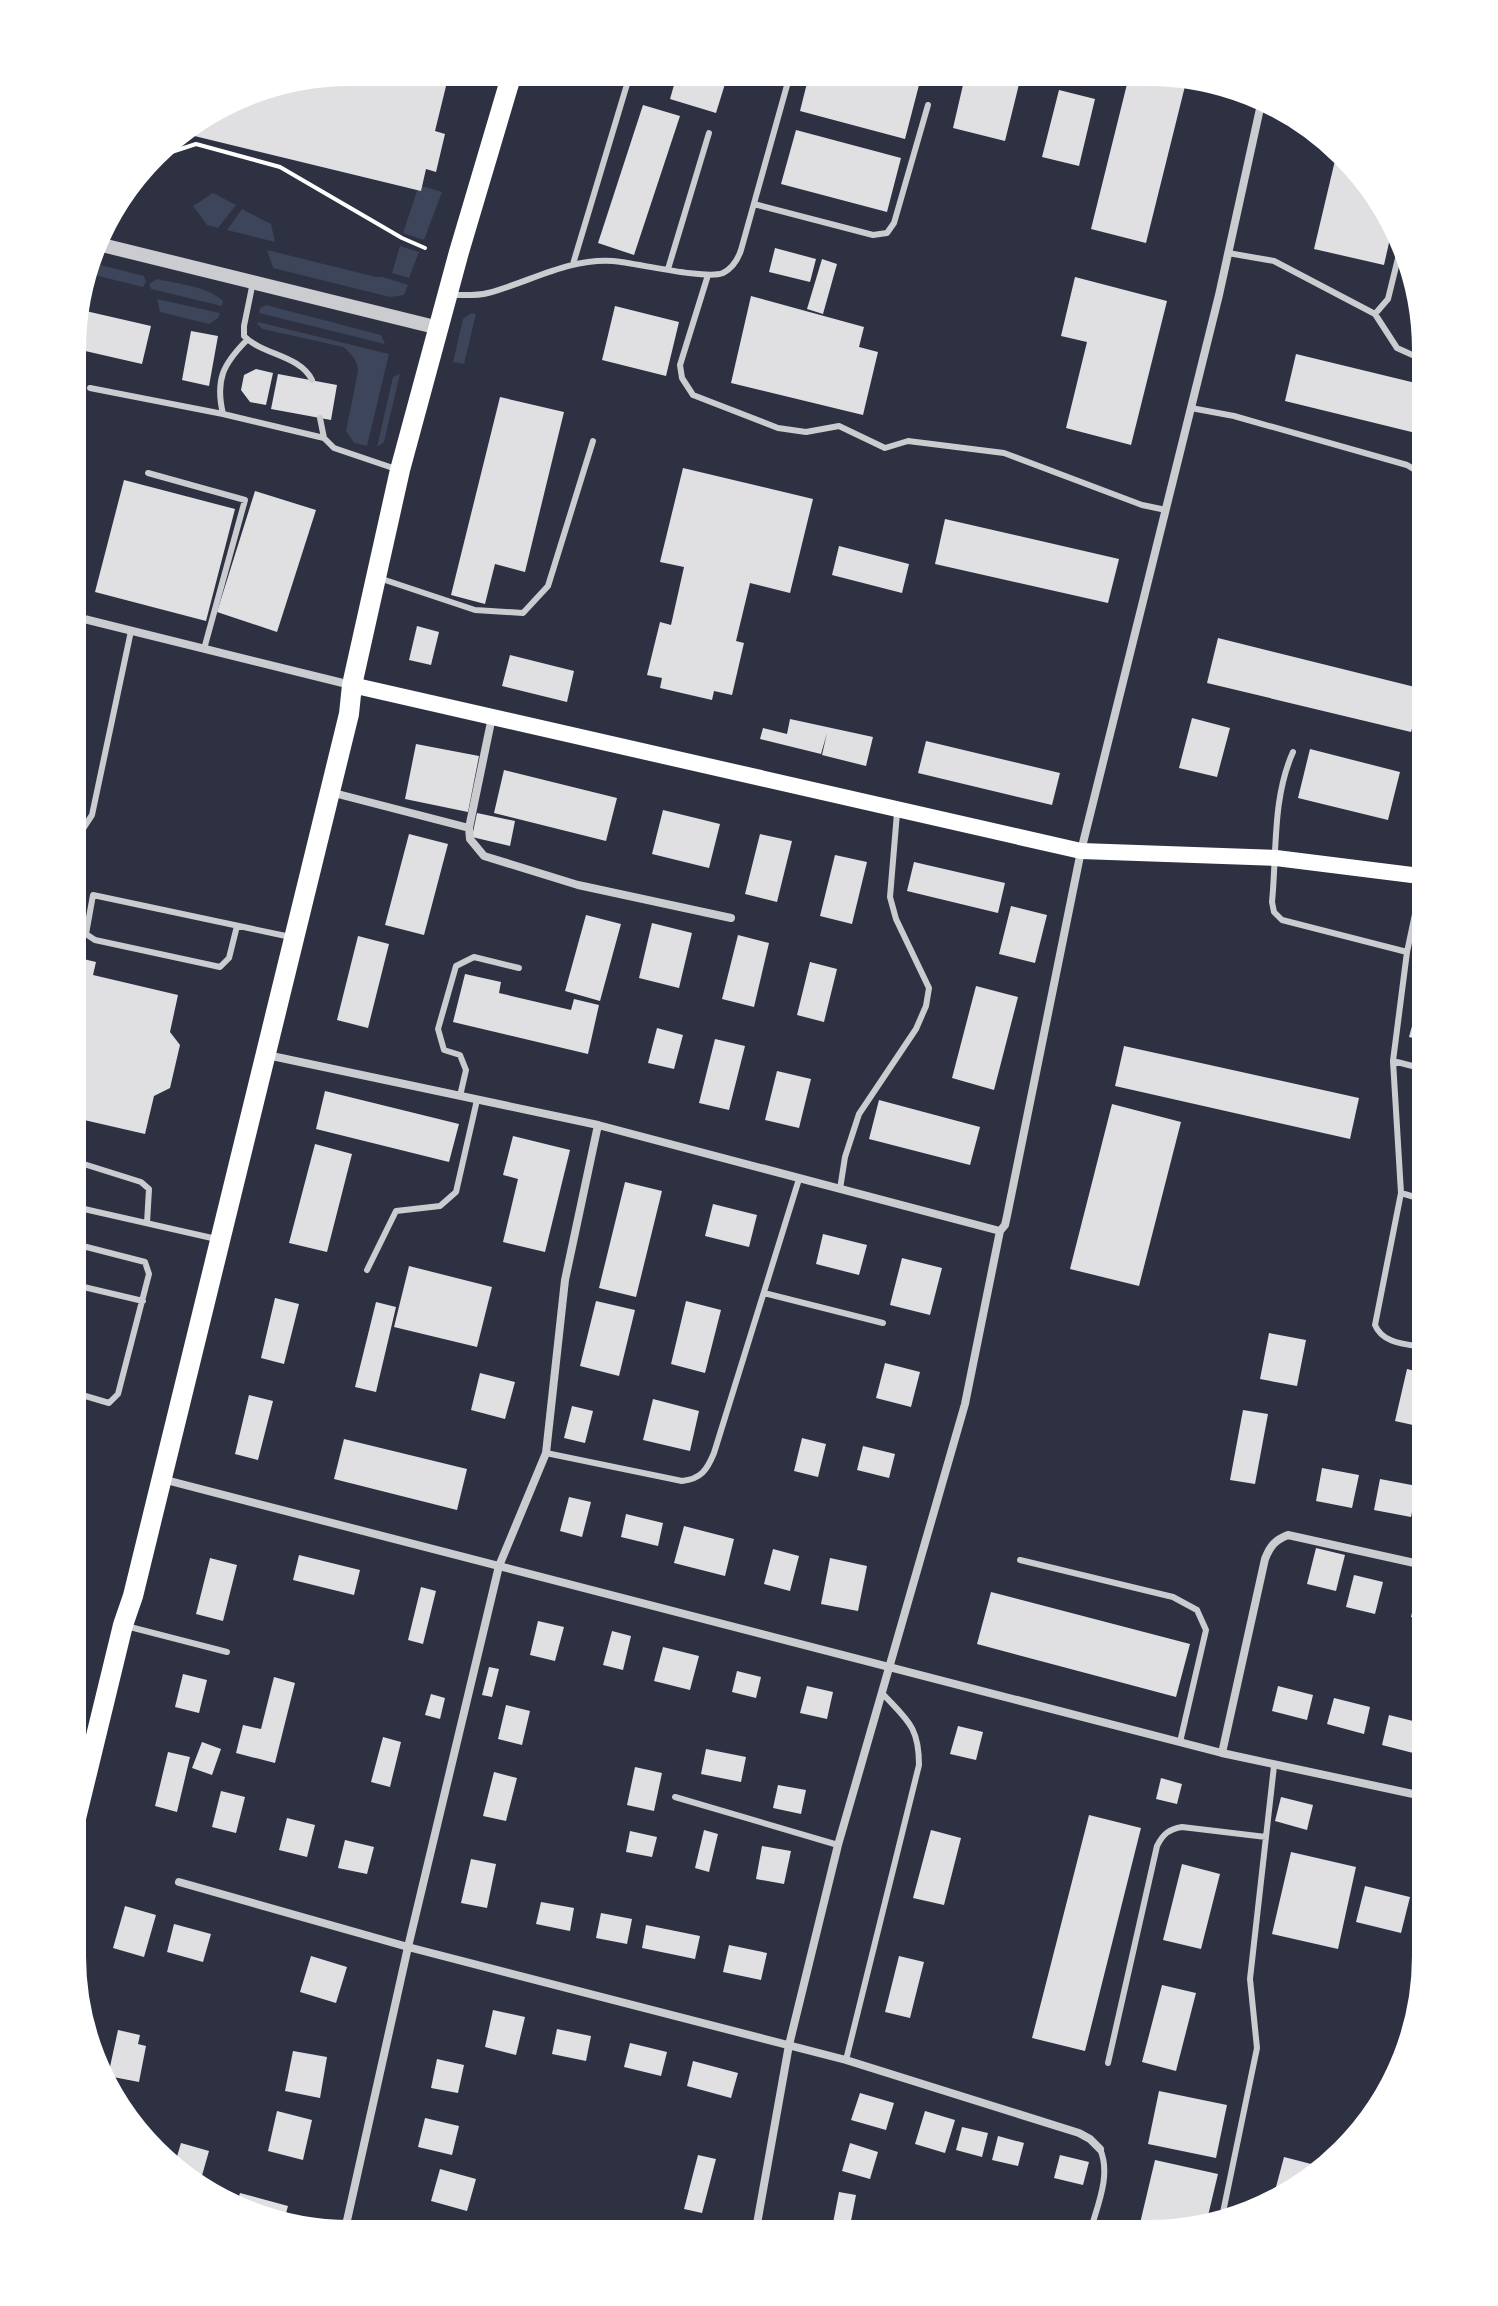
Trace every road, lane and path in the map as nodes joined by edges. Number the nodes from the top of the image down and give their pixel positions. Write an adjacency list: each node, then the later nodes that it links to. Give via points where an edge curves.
1 (509, 84): 17 (highway)
2 (627, 84): 13 (lane)
3 (787, 84): 8 (lane)
4 (928, 105): 8 (lane, via 887,233 873,235)
5 (1260, 109): 11 (street)
6 (709, 133): 14 (lane)
7 (174, 151): 10 (path, via 196,144 280,167)
8 (754, 204): 15 (lane, via 738,259 726,271)
9 (105, 246): 16 (street)
10 (425, 248)
11 (1228, 253): 18 (lane, via 1274,261); 24 (street)
12 (1398, 259): 18 (lane, via 1388,299)
13 (573, 264): 14 (lane, via 613,261); 17 (lane, via 485,294)
14 (668, 269): 15 (lane)
15 (708, 275): 32 (lane, via 680,365 693,395 778,428 806,432 839,426 885,448 908,441 1004,453)
16 (253, 282): 19 (street); 20 (lane, via 244,326)
17 (448, 295): 19 (highway)
18 (1375, 314): 21 (lane, via 1397,348)
19 (439, 328): 30 (highway)
20 (247, 340): 22 (lane, via 303,368); 25 (lane, via 230,357 218,391)
21 (1414, 356)
22 (312, 380)
23 (90, 388): 25 (lane)
24 (1191, 408): 29 (lane); 32 (street)
25 (223, 414): 27 (lane)
26 (320, 418): 27 (lane)
27 (324, 438): 30 (lane, via 341,452)
28 (593, 441): 33 (lane, via 548,586 523,613 475,610)
29 (1414, 469)
30 (400, 470): 33 (highway)
31 (148, 473): 36 (lane, via 245,500)
32 (1166, 510): 44 (street)
33 (376, 577): 37 (highway)
34 (84, 619): 35 (street)
35 (131, 631): 36 (street); 42 (lane, via 92,815)
36 (204, 649): 37 (street)
37 (352, 685): 38 (main road); 40 (highway); 50 (highway)
38 (493, 717): 41 (main road); 43 (street)
39 (1293, 752): 45 (lane, via 1279,794)
40 (330, 792): 43 (street); 53 (highway)
41 (897, 809): 44 (main road); 61 (lane, via 890,897 929,988 916,1029 859,1114)
42 (84, 827)
43 (469, 828): 47 (street, via 470,839 484,856 578,885)
44 (1081, 851): 45 (main road); 66 (street)
45 (1276, 858): 46 (main road); 51 (lane, via 1272,902 1282,920)
46 (1414, 875)
47 (731, 918)
48 (1414, 924): 51 (lane)
49 (237, 926): 49 (lane, via 93,895 86,934 220,967 229,958); 50 (lane)
50 (286, 936): 67 (highway)
51 (1407, 952): 54 (lane)
52 (519, 968): 56 (lane, via 474,957 456,966 438,1029 444,1050 460,1055 466,1070)
53 (266, 1055): 56 (street); 77 (highway)
54 (1393, 1061): 55 (lane); 62 (lane)
55 (1414, 1066)
56 (460, 1096): 57 (street)
57 (477, 1100): 58 (street); 69 (lane, via 456,1192 440,1206 396,1211)
58 (598, 1125): 60 (street); 76 (street, via 565,1280)
59 (84, 1164): 65 (lane, via 149,1189)
60 (799, 1179): 61 (street); 71 (lane)
61 (840, 1189): 66 (street)
62 (1401, 1193): 63 (lane); 74 (lane, via 1375,1325 1388,1340)
63 (1413, 1197)
64 (84, 1209): 65 (lane)
65 (147, 1223): 67 (lane)
66 (1000, 1231): 83 (street, via 965,1404)
67 (212, 1238): 81 (highway, via 124,1592)
68 (84, 1246): 72 (lane, via 145,1262 149,1274)
69 (367, 1270)
70 (84, 1287): 72 (lane)
71 (764, 1293): 73 (lane); 76 (lane, via 703,1474 682,1481)
72 (143, 1301): 75 (lane, via 118,1394 109,1403)
73 (883, 1323)
74 (1413, 1345)
75 (84, 1396)
76 (546, 1453): 80 (street)
77 (162, 1479): 80 (street); 81 (highway)
78 (1020, 1560): 85 (lane, via 1173,1597 1197,1610 1206,1630)
79 (1413, 1563): 86 (street, via 1288,1535 1277,1539 1265,1559)
80 (499, 1566): 83 (street); 94 (street)
81 (123, 1625): 82 (lane); 88 (highway)
82 (227, 1652)
83 (889, 1666): 84 (street); 85 (street)
84 (882, 1693): 92 (street); 96 (lane, via 912,1726 919,1765)
85 (1180, 1742): 86 (street)
86 (1222, 1753): 87 (street)
87 (1274, 1766): 89 (street); 91 (lane)
88 (84, 1784)
89 (1413, 1794)
90 (675, 1797): 92 (lane)
91 (1266, 1837): 97 (lane, via 1182,1827 1161,1838); 99 (lane, via 1250,1979 1257,2048)
92 (838, 1845): 95 (street)
93 (179, 1882): 94 (street)
94 (408, 1947): 95 (street); 100 (street)
95 (789, 2045): 96 (street); 101 (street)
96 (846, 2060): 98 (street, via 1079,2133)
97 (1108, 2063)
98 (1100, 2149): 102 (lane, via 1105,2175)
99 (1223, 2211)
100 (347, 2222)
101 (757, 2222)
102 (1093, 2222)

